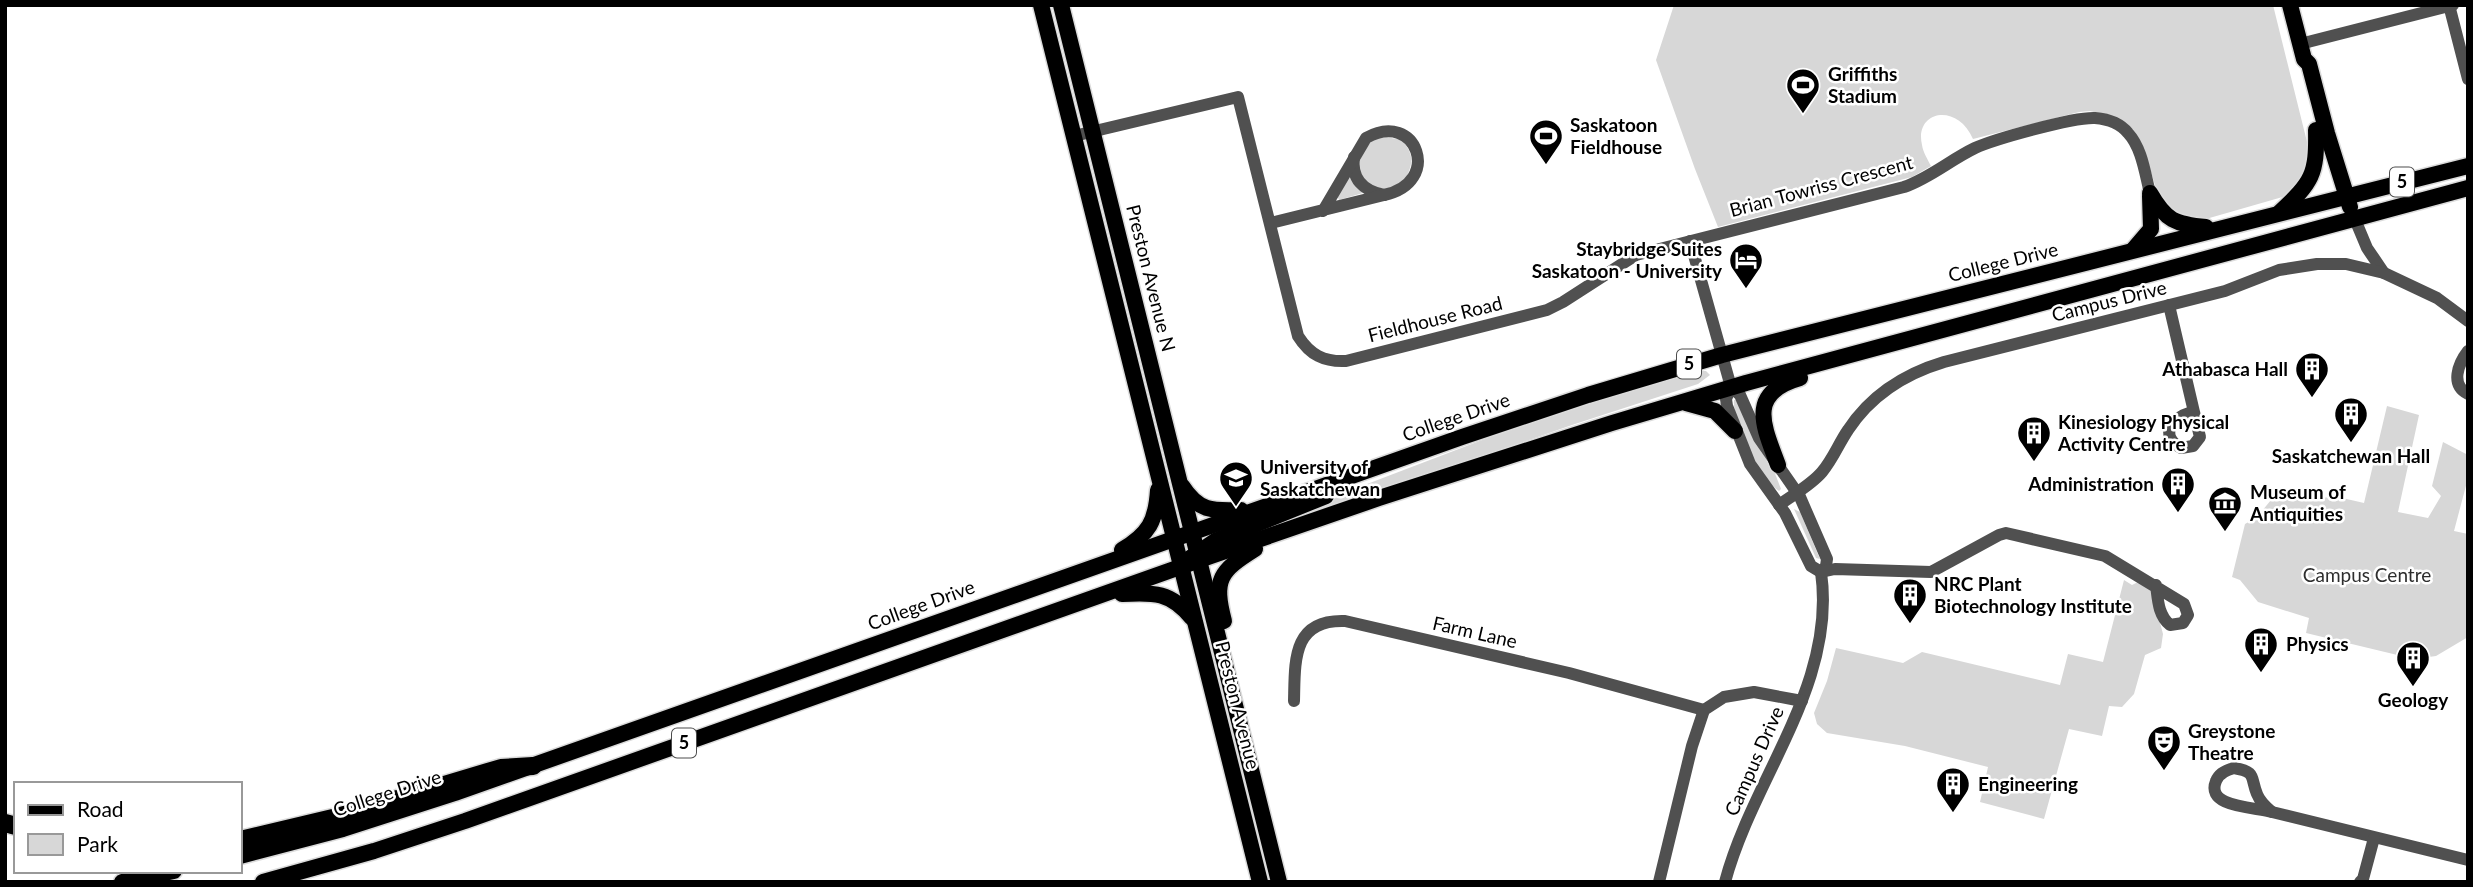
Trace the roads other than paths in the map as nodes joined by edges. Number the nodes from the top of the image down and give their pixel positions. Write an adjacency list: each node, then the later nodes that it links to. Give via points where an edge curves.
1 (1041, 5): 9 (main road, Preston Avenue N)
2 (1061, 5): 8 (main road, Preston Avenue N)
3 (2290, 5): 5 (main road)
4 (2450, 6): 5 (street); 6 (street)
5 (2302, 51): 7 (main road, via 2300,66); 15 (main road)
6 (2468, 79)
7 (2316, 130): 15 (main road); 17 (main road, via 2315,165 2309,182)
8 (1093, 131): 9 (street, Fieldhouse Road); 19 (street, Fieldhouse Road, via 1238,97); 37 (main road, Preston Avenue N)
9 (1074, 136): 36 (main road, Preston Avenue N)
10 (1354, 155): 14 (street, via 1357,180 1367,190); 14 (street, via 1366,138 1385,130 1401,133 1412,142 1418,158 1416,174 1404,188); 16 (street)
11 (2468, 166): 15 (main road, College Drive / 5)
12 (2468, 188): 18 (main road, 5)
13 (2150, 193): 20 (main road, via 2175,222); 21 (street, Brian Towriss Crescent, via 2129,134 2115,122 2085,118 1978,146 1904,187); 22 (main road, via 2151,229)
14 (1384, 195): 16 (street)
15 (2342, 198): 17 (main road, College Drive / 5); 18 (main road)
16 (1323, 211): 19 (street)
17 (2279, 214): 20 (main road, College Drive / 5)
18 (2349, 218): 23 (street); 28 (main road, 5)
19 (1271, 223): 21 (street, Fieldhouse Road, via 1298,336 1313,354 1328,361 1346,361 1547,310 1628,259)
20 (2215, 230): 22 (main road, College Drive / 5)
21 (1690, 241): 27 (street)
22 (2132, 251): 27 (main road, College Drive / 5)
23 (2384, 273): 24 (street, Campus Drive, via 2346,264 2305,265); 25 (street, Campus Drive, via 2437,298)
24 (2169, 305): 33 (street); 38 (street, Campus Drive, via 1911,373 1866,407 1822,472)
25 (2468, 321)
26 (2468, 351): 30 (street, via 2457,380)
27 (1722, 355): 29 (street, Campus Drive); 32 (main road, College Drive / 5)
28 (1850, 355): 29 (main road, 5); 35 (main road, via 1822,372 1788,381 1772,393 1762,421)
29 (1731, 387): 31 (main road, 5); 34 (street, Campus Drive, via 1726,399); 35 (street, Campus Drive, via 1740,395 1759,438)
30 (2468, 394)
31 (1680, 403): 34 (main road, via 1709,408); 42 (main road, 5)
32 (1544, 409): 40 (main road, College Drive / 5); 44 (main road, via 1215,541)
33 (2194, 412)
34 (1735, 431): 39 (street, Campus Drive, via 1756,474)
35 (1778, 465): 38 (street, Campus Drive)
36 (1158, 473): 43 (main road, Preston Avenue N); 45 (main road, via 1154,520 1132,544)
37 (1179, 481): 40 (main road, via 1202,508); 41 (main road, Preston Avenue N)
38 (1797, 493): 39 (street, Campus Drive); 46 (street, Campus Drive, via 1827,559)
39 (1779, 505): 46 (street, Campus Drive, via 1811,566)
40 (1257, 510): 41 (main road, College Drive / 5)
41 (1192, 533): 43 (main road, College Drive / 5); 44 (main road, Preston Avenue N)
42 (1278, 534): 44 (main road, 5); 54 (main road, via 1230,565 1219,582)
43 (1178, 552): 44 (main road); 45 (main road, College Drive / 5); 48 (main road, College Drive / 5); 49 (main road, via 1168,562); 50 (main road, Preston Avenue)
44 (1197, 557): 54 (main road, Preston Avenue)
45 (1096, 565): 55 (main road, College Drive / 5)
46 (1821, 572): 47 (street, via 1931,572 2006,533 2105,556); 52 (street, Campus Drive, via 1820,645)
47 (2156, 585): 47 (street, via 2167,623 2176,626 2185,621 2188,611 2184,604)
48 (1102, 596): 49 (main road, College Drive / 5); 50 (main road, via 1143,593 1170,598)
49 (1026, 622): 65 (main road, College Drive / 5, via 465,821)
50 (1196, 622): 66 (main road, Preston Avenue)
51 (1294, 701): 53 (street, Farm Lane, via 1300,643 1321,623 1345,621)
52 (1802, 701): 53 (street, via 1754,692 1724,697); 69 (street, Campus Drive)
53 (1704, 710): 68 (street)
54 (1248, 758): 67 (main road, Preston Avenue)
55 (533, 765): 60 (highway, via 501,768 337,817); 61 (main road, College Drive / 5, via 375,819)
56 (2256, 792): 57 (street); 57 (street, via 2249,772 2234,768 2217,778 2218,798); 58 (street)
57 (2245, 807): 58 (street)
58 (2272, 812): 59 (street)
59 (2374, 838): 62 (street); 70 (street)
60 (242, 840)
61 (242, 855)
62 (2468, 860)
63 (165, 873): 64 (main road)
64 (122, 882)
65 (263, 882)
66 (1260, 882)
67 (1279, 882)
68 (1659, 882)
69 (1725, 882)
70 (2360, 882)

